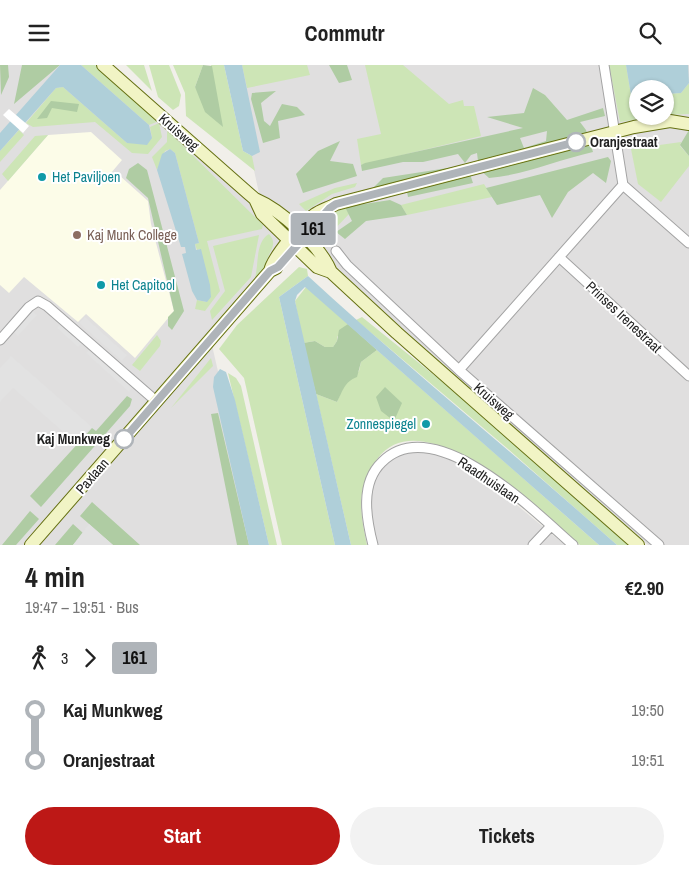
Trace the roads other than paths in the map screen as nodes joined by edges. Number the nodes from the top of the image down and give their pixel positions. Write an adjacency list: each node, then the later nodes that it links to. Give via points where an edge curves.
1 (103, 65): 6 (street, Kruisweg, via 255,199 262,214)
2 (604, 65): 4 (street)
3 (689, 124): 4 (street, via 670,121)
4 (614, 132): 5 (street); 6 (street, Paxlaan, via 336,204)
5 (623, 185): 7 (street); 9 (street)
6 (297, 239): 13 (street, Paxlaan, via 272,262 270,271); 19 (street, Kruisweg, via 317,267 331,271)
7 (689, 243)
8 (336, 251): 11 (street, Kruisweg)
9 (559, 257): 11 (street); 12 (street, Prinses Irenestraat)
10 (0, 340): 13 (street, via 38,301)
11 (459, 370): 20 (street, Kruisweg)
12 (689, 376)
13 (156, 401): 15 (street, Paxlaan)
14 (552, 527): 16 (street, Raadhuislaan, via 494,481 447,452 420,447 392,454 383,460 370,478 366,505); 17 (street); 18 (street, Raadhuislaan)
15 (31, 545)
16 (373, 545)
17 (534, 545)
18 (573, 545)
19 (638, 545)
20 (659, 545)

